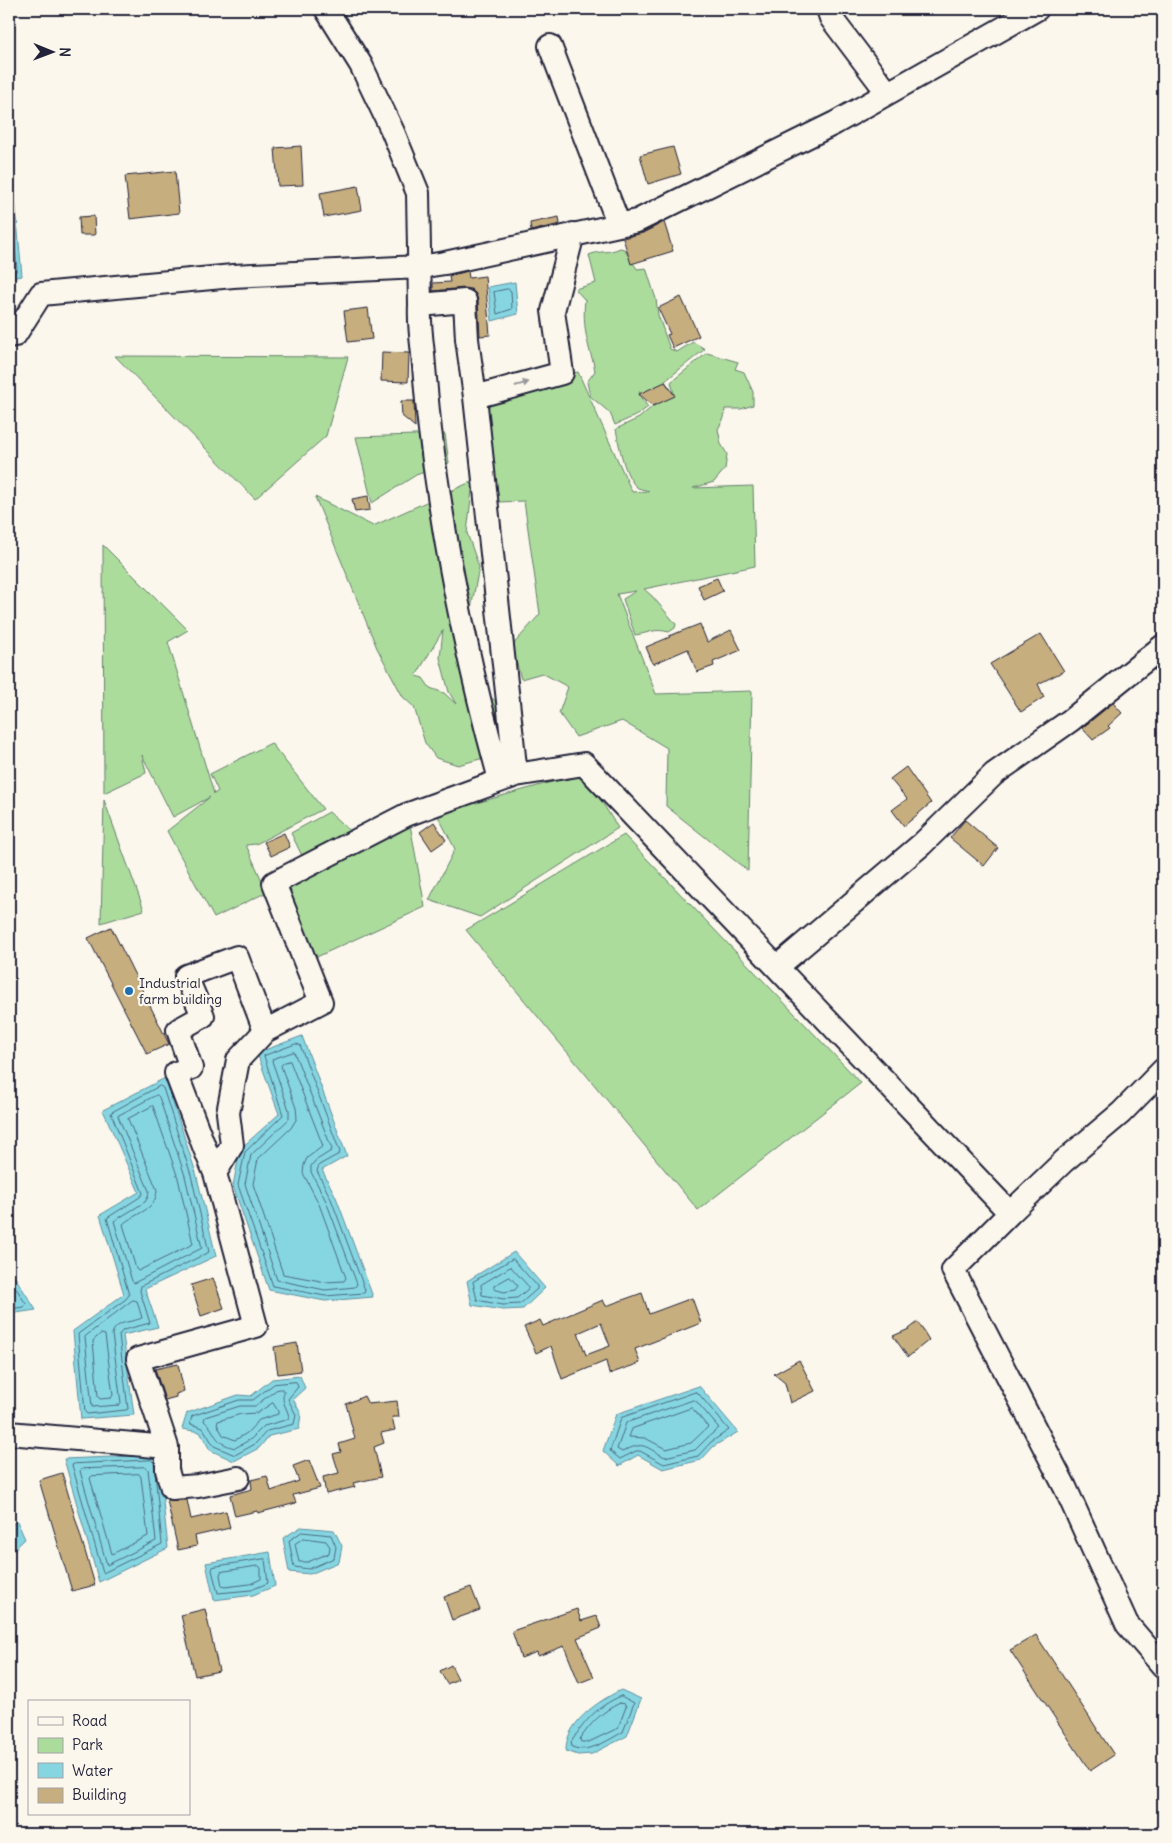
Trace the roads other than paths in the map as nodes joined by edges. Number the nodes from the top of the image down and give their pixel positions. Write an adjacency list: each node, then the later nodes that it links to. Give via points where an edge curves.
1 (326, 9): 8 (street, via 360,65 418,192)
2 (828, 9): 5 (street, via 831,18)
3 (1037, 9): 5 (street)
4 (550, 46): 6 (street)
5 (887, 92): 6 (street, via 836,123 637,221)
6 (619, 225): 7 (street)
7 (573, 234): 8 (street); 11 (street, one-way to 7, via 562,372 552,310)
8 (419, 266): 9 (street); 10 (street, via 233,276 41,294 15,335)
9 (420, 305): 11 (street, via 465,301 466,339); 13 (street, via 425,390 437,481 464,630 498,772)
10 (9, 336)
11 (475, 397): 13 (street)
12 (1163, 646): 14 (street, via 1071,720 994,774 922,844)
13 (516, 775): 14 (street, via 584,764); 15 (street, via 406,815 274,883 321,1002)
14 (777, 967): 18 (street)
15 (265, 1031): 17 (street, via 238,1060 228,1113 232,1145); 17 (street, via 236,957 186,976 203,1016 178,1030 191,1068 176,1072)
16 (1163, 1070): 18 (street)
17 (215, 1173): 20 (street, via 256,1326 138,1359)
18 (1010, 1213): 22 (street, via 952,1270 1065,1487 1128,1624)
19 (9, 1433): 20 (street)
20 (167, 1447): 21 (street, via 167,1470 172,1488)
21 (238, 1478)
22 (1163, 1666)

